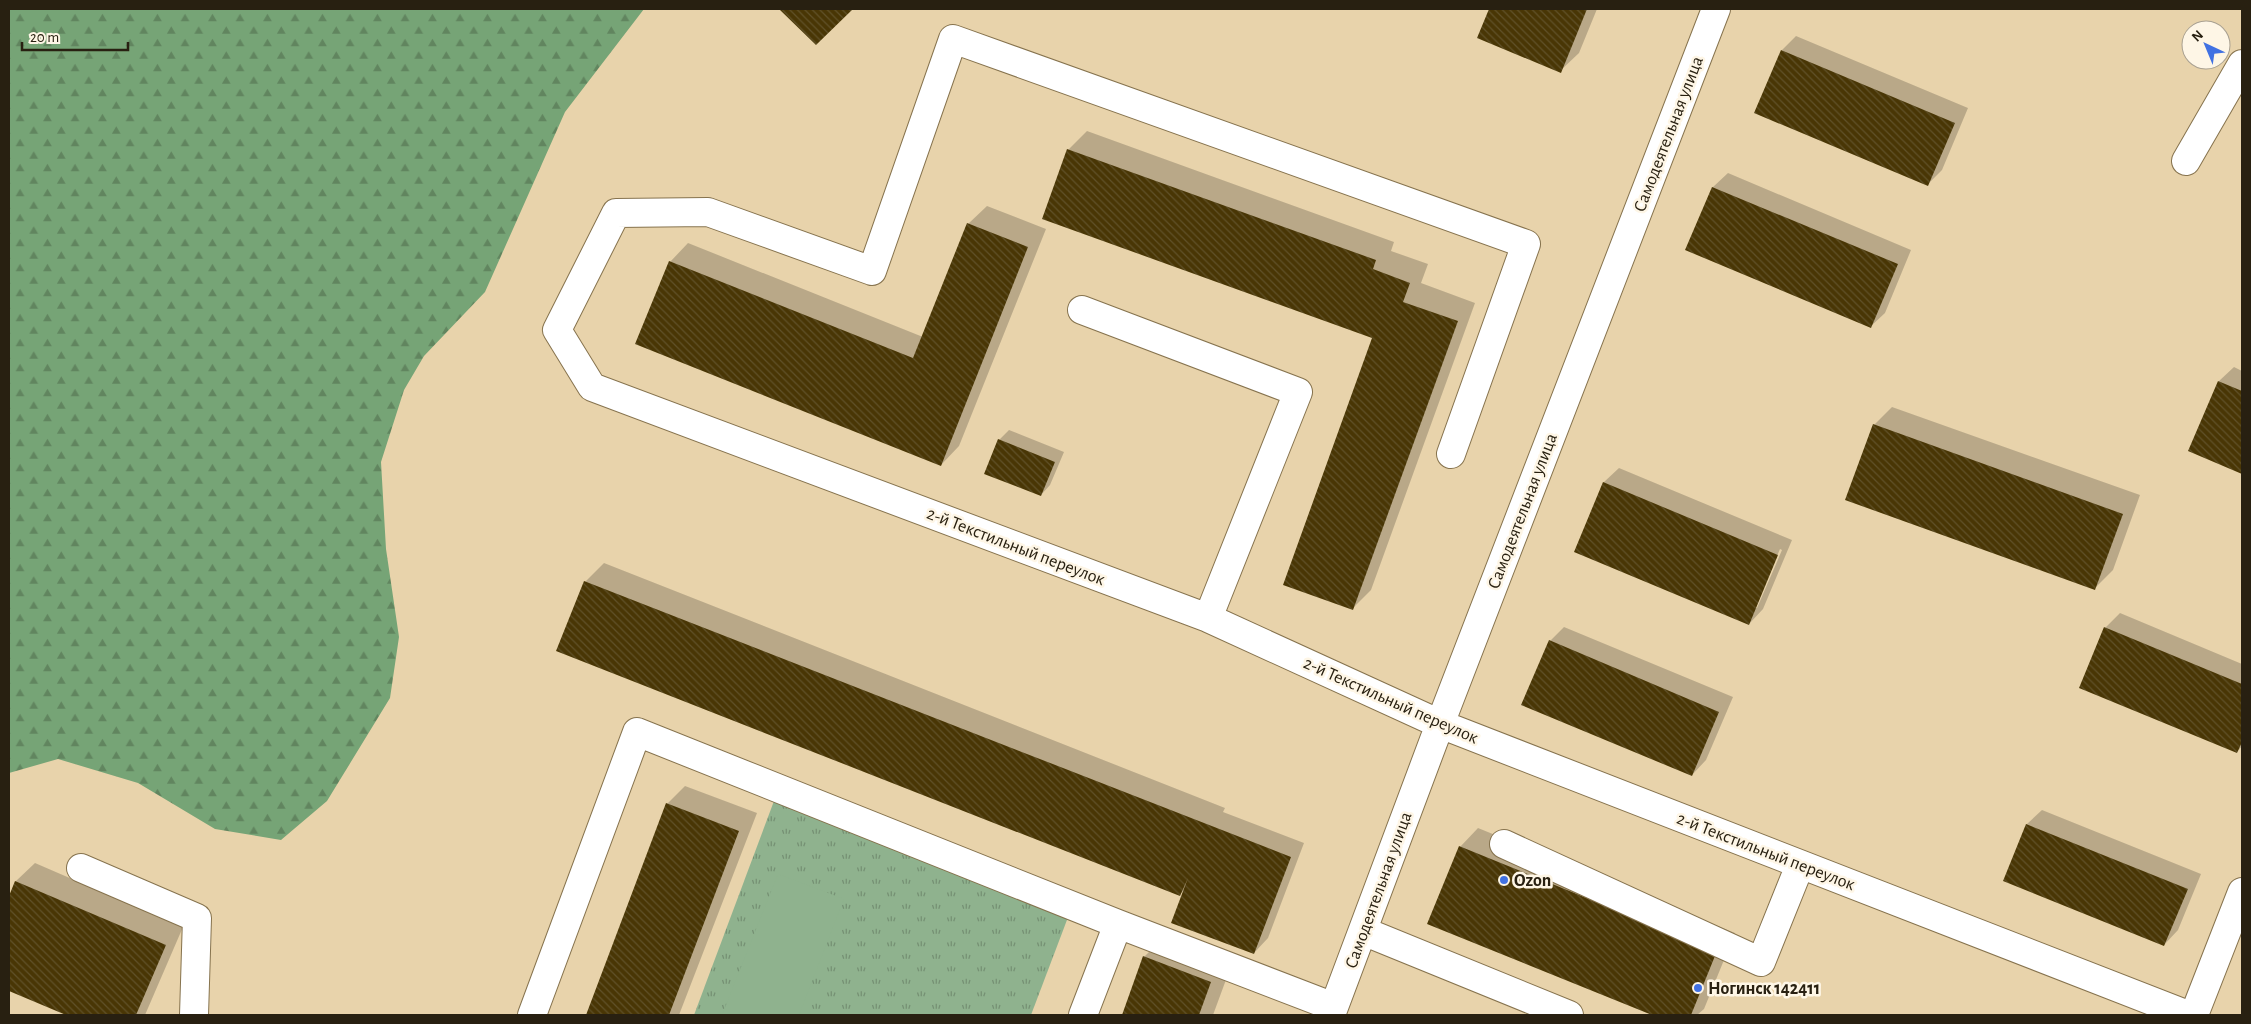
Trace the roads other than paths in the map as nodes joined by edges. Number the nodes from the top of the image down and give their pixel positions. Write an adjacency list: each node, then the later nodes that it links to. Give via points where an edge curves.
1 (1716, 9): 7 (street, Самодеятельная улица)
2 (2242, 64): 3 (street)
3 (2186, 161)
4 (1082, 310): 6 (street, via 1298,392)
5 (1451, 454): 6 (street, 2-й Текстильный переулок, via 1526,244 953,39 872,271 708,212 616,213 557,330 592,387)
6 (1208, 618): 7 (street, 2-й Текстильный переулок)
7 (1440, 724): 9 (street, 2-й Текстильный переулок); 13 (street, Самодеятельная улица)
8 (1504, 844): 9 (street, via 1761,962)
9 (1800, 864): 19 (street, 2-й Текстильный переулок)
10 (81, 868): 15 (street, via 197,918)
11 (2242, 892): 20 (street)
12 (1118, 924): 14 (street); 16 (street, via 637,732); 17 (street)
13 (1363, 931): 14 (street, Самодеятельная улица); 18 (street)
14 (1332, 1011)
15 (194, 1015)
16 (532, 1015)
17 (1084, 1015)
18 (1569, 1015)
19 (2188, 1015)
20 (2194, 1015)

